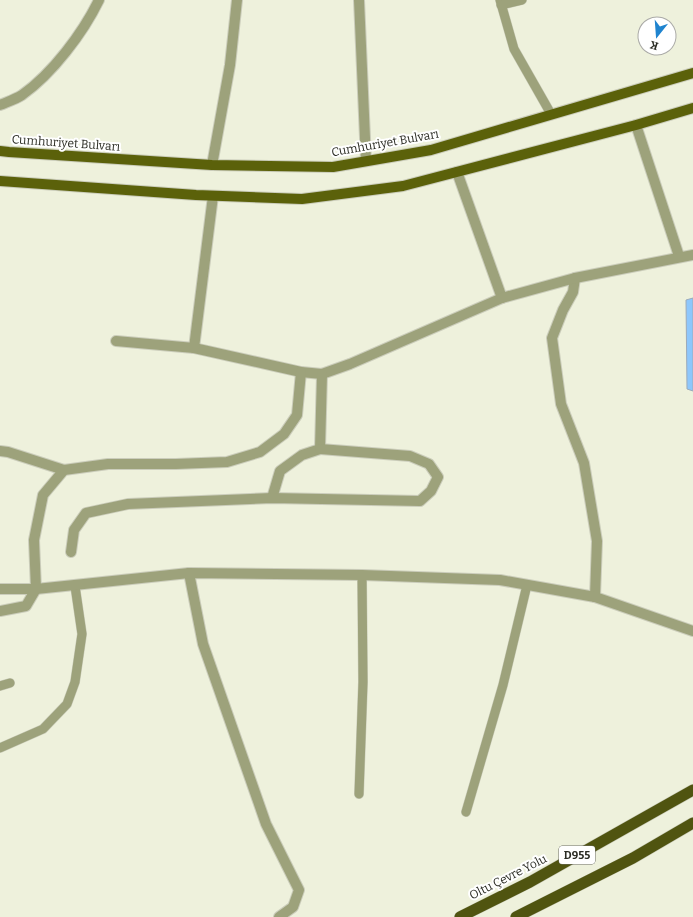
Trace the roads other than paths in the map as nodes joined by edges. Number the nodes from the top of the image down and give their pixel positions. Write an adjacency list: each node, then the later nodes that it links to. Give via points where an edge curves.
1 (99, 0): 7 (street, via 89,20 48,73 22,95)
2 (237, 0): 13 (street, via 230,66)
3 (359, 0): 12 (street)
4 (522, 0): 5 (lane)
5 (500, 3): 9 (lane, via 514,50)
6 (693, 73): 9 (main road, Cumhuriyet Bulvarı)
7 (0, 105)
8 (693, 108): 10 (main road)
9 (551, 114): 12 (main road, Cumhuriyet Bulvarı, via 431,150)
10 (636, 125): 14 (main road); 18 (street)
11 (0, 151): 13 (main road, Cumhuriyet Bulvarı)
12 (366, 161): 13 (main road, Cumhuriyet Bulvarı, via 333,167)
13 (212, 165)
14 (457, 172): 16 (main road, via 403,186 302,199); 20 (street)
15 (0, 180): 16 (main road)
16 (213, 196): 22 (street)
17 (693, 254): 18 (street)
18 (680, 256): 19 (street)
19 (575, 278): 20 (street); 36 (street, via 573,292 552,338 561,404 584,463 597,541)
20 (502, 298): 24 (street)
21 (116, 341): 22 (street)
22 (194, 348): 23 (street)
23 (301, 372): 24 (street); 27 (street, via 297,415 284,434 260,452 227,462 108,464)
24 (322, 374): 25 (street)
25 (320, 449): 28 (street, via 302,454 280,471); 28 (street, via 410,456 428,464 438,477 431,491 420,501)
26 (0, 451): 27 (street)
27 (64, 470): 35 (street, via 43,495 34,540)
28 (272, 498): 29 (street, via 128,504 86,513 74,530)
29 (71, 552)
30 (189, 572): 31 (street); 33 (street); 46 (street, via 203,644 266,824 299,890 293,907)
31 (362, 575): 32 (street, via 500,580); 43 (lane, via 363,682)
32 (527, 585): 36 (street); 44 (lane, via 503,685)
33 (76, 586): 35 (street); 41 (lane, via 82,634 75,682 67,704 43,729)
34 (0, 589): 35 (street)
35 (36, 589): 37 (street, via 26,606)
36 (595, 597): 38 (street)
37 (0, 611)
38 (693, 631)
39 (10, 683): 40 (lane)
40 (0, 686)
41 (0, 748)
42 (693, 790): 47 (highway, Oltu Çevre Yolu / D955, via 530,882)
43 (359, 794)
44 (466, 812)
45 (693, 823): 48 (highway, D955, via 633,858)
46 (279, 917)
47 (460, 917)
48 (516, 917)

